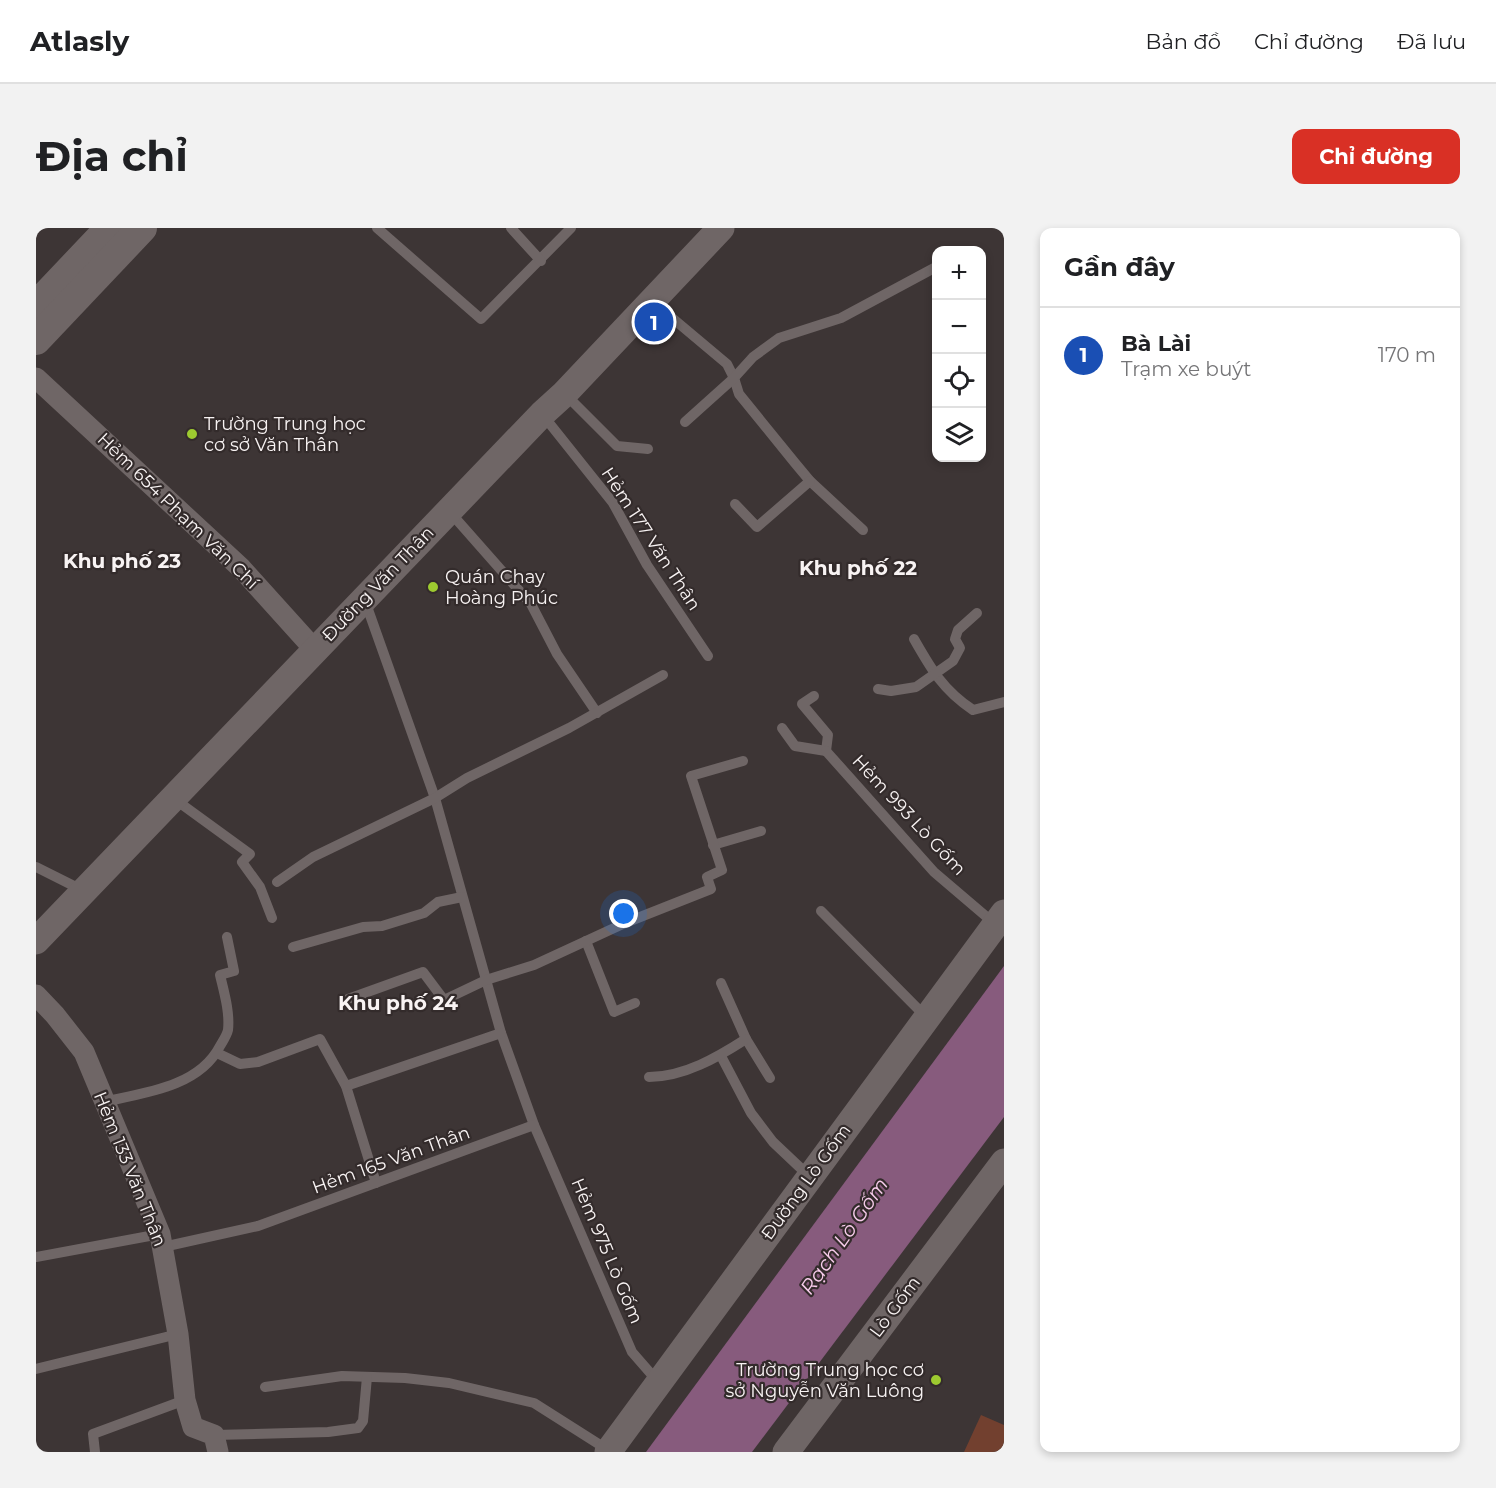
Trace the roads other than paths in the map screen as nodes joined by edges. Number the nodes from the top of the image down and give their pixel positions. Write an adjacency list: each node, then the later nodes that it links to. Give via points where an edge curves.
1 (110, 228): 11 (main road)
2 (142, 228): 12 (main road)
3 (377, 228): 7 (lane)
4 (511, 228): 8 (lane)
5 (571, 228): 8 (lane)
6 (721, 228): 10 (street, Đường Văn Thân)
7 (390, 232): 8 (lane, via 482,319)
8 (541, 261)
9 (932, 269): 14 (lane, via 841,318 779,338 753,357)
10 (652, 300): 14 (lane, via 727,364); 15 (street, Đường Văn Thân)
11 (36, 306)
12 (36, 340)
13 (36, 378): 26 (street, Hẻm 654 Phạm Văn Chí, via 241,568)
14 (734, 378): 17 (lane); 19 (lane, via 739,394)
15 (564, 393): 16 (street, Đường Văn Thân); 18 (lane, via 616,446)
16 (542, 414): 21 (street, Đường Văn Thân); 27 (lane, Hẻm 177 Văn Thân, via 613,503 647,565)
17 (685, 422)
18 (648, 449)
19 (810, 481): 20 (lane, via 757,527); 22 (lane)
20 (735, 504)
21 (449, 511): 23 (street, Đường Văn Thân); 33 (lane, via 531,604 557,654)
22 (863, 530)
23 (364, 600): 26 (street, Đường Văn Thân); 38 (lane)
24 (977, 613): 28 (lane, via 958,630 955,639 960,648 953,661)
25 (914, 639): 28 (lane)
26 (315, 650): 37 (street, Đường Văn Thân)
27 (708, 656)
28 (933, 674): 30 (lane, via 916,687); 32 (lane, via 974,710)
29 (663, 675): 33 (lane)
30 (878, 689)
31 (814, 696): 35 (lane, via 802,704 828,735)
32 (1004, 702)
33 (597, 713): 38 (lane, via 466,778)
34 (782, 728): 35 (lane, via 795,746)
35 (826, 751): 47 (lane, Hẻm 993 Lò Gốm, via 934,872)
36 (742, 761): 40 (lane, via 691,776)
37 (173, 797): 43 (street, Đường Văn Thân); 46 (lane, via 250,854 242,862 260,887)
38 (435, 798): 42 (lane, via 313,857); 44 (lane)
39 (761, 831): 40 (lane)
40 (713, 845): 49 (lane, via 722,870 707,877 711,889)
41 (36, 867): 43 (lane)
42 (278, 882)
43 (85, 892): 50 (street, Đường Văn Thân)
44 (462, 897): 51 (lane, via 438,902 424,913 382,926 363,927); 52 (lane)
45 (821, 911): 57 (lane)
46 (272, 918)
47 (1000, 918): 57 (street, Đường Lò Gốm)
48 (227, 938): 60 (lane, via 234,971 220,975 228,1032)
49 (586, 940): 52 (lane, via 534,965); 56 (lane, via 614,1012)
50 (36, 941)
51 (293, 947)
52 (486, 980): 55 (lane, via 444,1000 423,972); 58 (lane)
53 (721, 983): 59 (lane)
54 (36, 995): 65 (street, Hẻm 133 Văn Thân, via 84,1052)
55 (348, 999)
56 (635, 1003)
57 (927, 1018): 68 (street, Đường Lò Gốm)
58 (501, 1033): 64 (lane); 66 (lane)
59 (746, 1039): 61 (lane); 63 (lane)
60 (217, 1053): 64 (lane, via 240,1064 258,1062 320,1040); 65 (lane, via 200,1072 172,1084)
61 (721, 1056): 62 (lane, via 691,1068); 68 (lane, via 751,1113 773,1142)
62 (649, 1077)
63 (770, 1078)
64 (346, 1086): 69 (lane)
65 (103, 1101): 70 (street, Hẻm 133 Văn Thân)
66 (534, 1125): 69 (lane, Hẻm 165 Văn Thân); 75 (lane, Hẻm 975 Lò Gốm, via 632,1352)
67 (1004, 1162): 81 (street, Lò Gốm)
68 (810, 1177): 75 (street, Đường Lò Gốm)
69 (376, 1183): 70 (lane, Hẻm 165 Văn Thân, via 258,1226)
70 (162, 1241): 71 (lane, Hẻm 165 Văn Thân); 72 (street, Hẻm 133 Văn Thân)
71 (36, 1257)
72 (178, 1334): 73 (lane); 77 (street, Hẻm 133 Văn Thân)
73 (36, 1369)
74 (367, 1377): 76 (lane, via 342,1376); 78 (lane, via 363,1421 358,1428); 79 (lane, via 449,1383 534,1403)
75 (659, 1383): 79 (street, Đường Lò Gốm)
76 (265, 1387)
77 (185, 1400): 78 (street, Hẻm 133 Văn Thân, via 193,1427); 80 (lane, via 93,1434)
78 (216, 1443)
79 (609, 1451)
80 (95, 1452)
81 (786, 1452)

